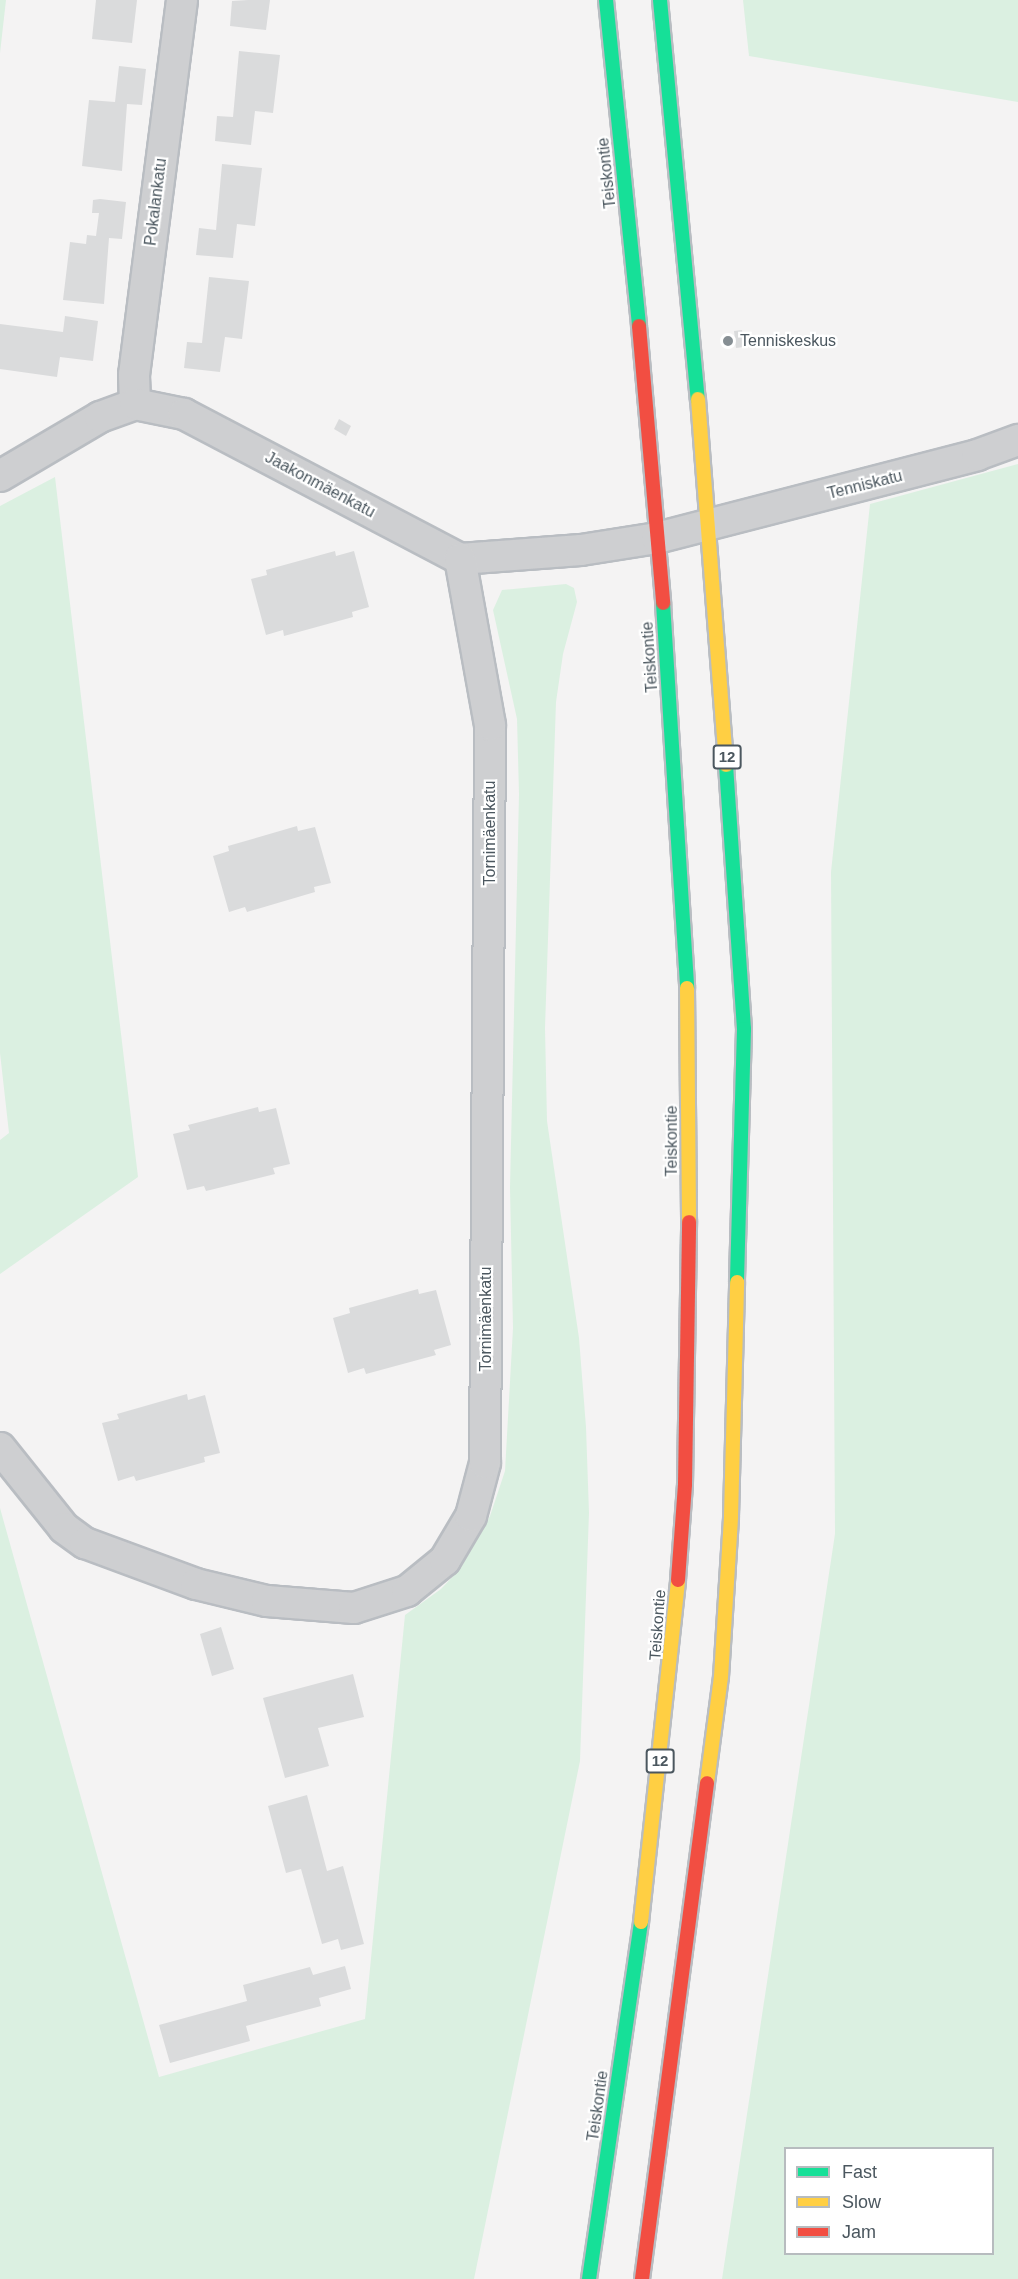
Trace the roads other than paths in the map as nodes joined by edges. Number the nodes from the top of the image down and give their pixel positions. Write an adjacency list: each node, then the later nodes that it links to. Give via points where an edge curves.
1 (182, 0): 4 (street, Pokalankatu, via 134,375)
2 (606, 0): 8 (highway, Teiskontie / 12, via 651,439)
3 (660, 0): 7 (highway, 12)
4 (135, 404): 6 (street, via 100,417); 9 (street, Jaakonmäenkatu, via 184,414)
5 (1018, 440): 7 (street, Tenniskatu, via 977,456)
6 (0, 476)
7 (710, 524): 8 (street, Tenniskatu); 12 (highway, 12, via 744,1029 731,1516 721,1677 703,1838)
8 (657, 538): 9 (street, via 581,550); 11 (highway, Teiskontie / 12, via 678,803 688,1005 685,1484 671,1665 646,1874)
9 (460, 559): 10 (street, Tornimäenkatu, via 490,725 486,1463 471,1516 445,1560 406,1591 354,1608 267,1601 196,1584 85,1543 64,1528)
10 (0, 1448)
11 (589, 2279)
12 (642, 2279)

